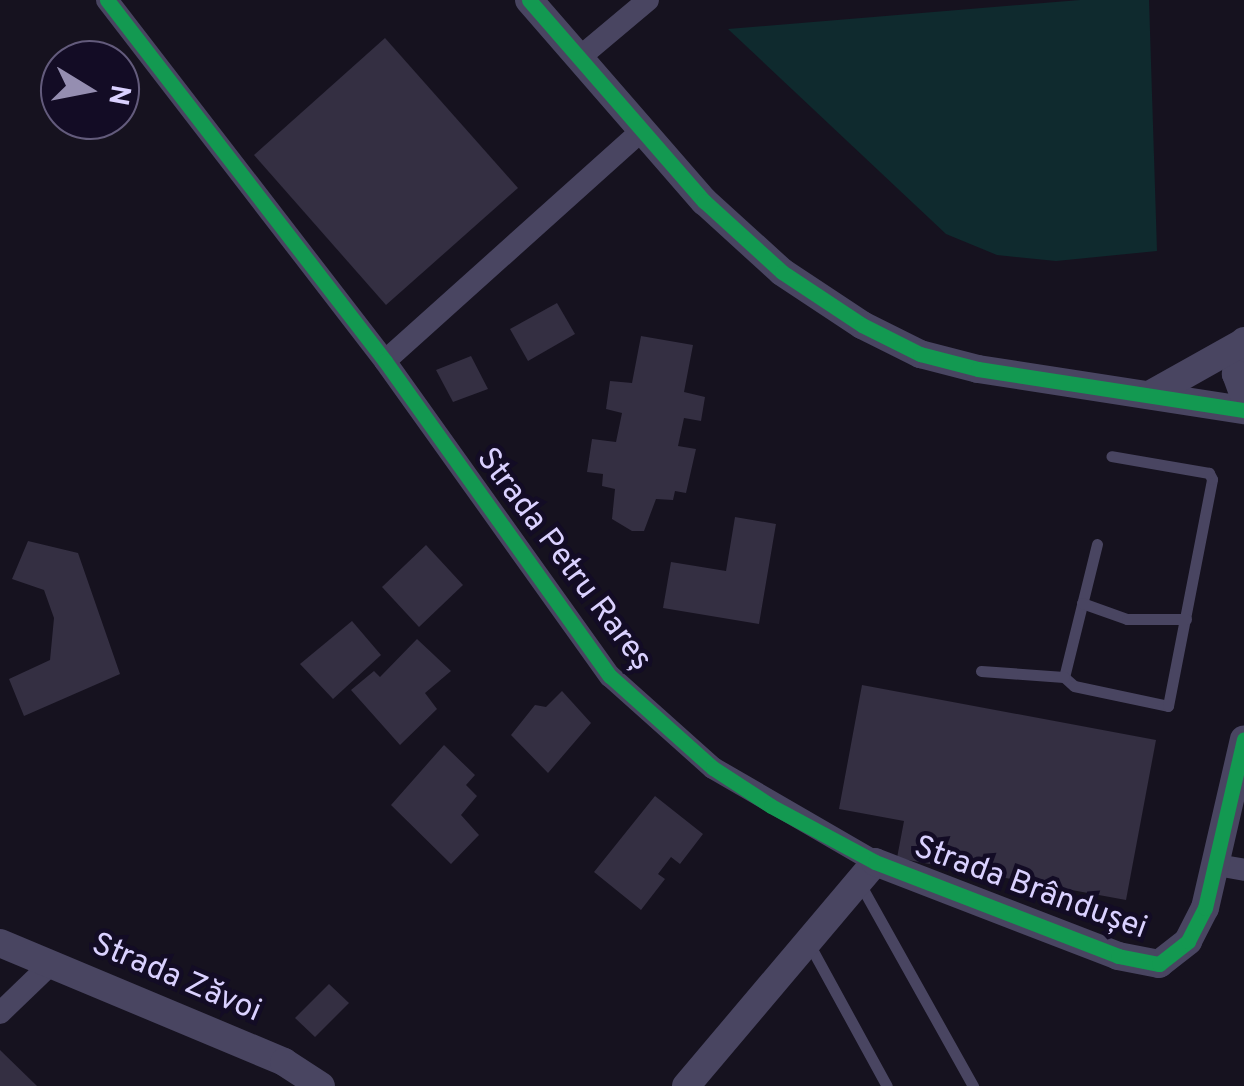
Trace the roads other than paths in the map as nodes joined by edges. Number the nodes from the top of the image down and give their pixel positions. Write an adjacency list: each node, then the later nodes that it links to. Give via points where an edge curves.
1 (107, 0): 7 (street, Strada Petru Rareș)
2 (529, 0): 4 (street)
3 (648, 0): 4 (street)
4 (578, 58): 5 (street)
5 (640, 132): 7 (street); 8 (street, via 741,237 862,324 920,354)
6 (1243, 342): 8 (street); 9 (street, via 1236,374)
7 (385, 361): 19 (street, Strada Petru Rareș, via 610,676 713,768)
8 (1151, 394): 10 (street)
9 (1244, 396)
10 (1244, 410)
11 (1110, 456): 14 (lane, via 1209,473 1212,479)
12 (1097, 544): 13 (lane)
13 (1082, 604): 14 (lane, via 1127,619); 16 (lane)
14 (1186, 619): 16 (lane, via 1168,706 1074,686)
15 (982, 671): 16 (lane)
16 (1064, 677)
17 (1244, 739): 18 (street, Strada Brândușei)
18 (1231, 867): 19 (street, Strada Brândușei, via 1188,941 1158,964)
19 (867, 872): 20 (street); 27 (lane)
20 (808, 942): 25 (street); 26 (lane)
21 (0, 943): 22 (street, Strada Zăvoi)
22 (52, 964): 23 (street); 24 (street, Strada Zăvoi, via 284,1062)
23 (0, 1012)
24 (321, 1086)
25 (686, 1086)
26 (888, 1086)
27 (972, 1086)

